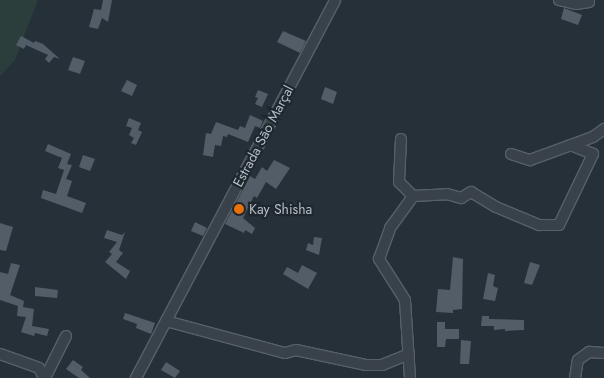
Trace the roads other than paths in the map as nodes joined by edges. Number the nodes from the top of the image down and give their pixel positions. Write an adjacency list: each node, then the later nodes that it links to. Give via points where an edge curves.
1 (334, 0): 9 (street, Estrada São Marçal)
2 (559, 0): 3 (street, via 576,4)
3 (590, 0)
4 (604, 129): 6 (street, via 593,137)
5 (401, 139): 8 (street, via 399,182)
6 (571, 144): 7 (street, via 530,160); 8 (street, via 593,154 559,226 539,225 496,207 471,192 461,198 447,194)
7 (511, 154)
8 (413, 196): 13 (street, via 390,228 379,259 405,300)
9 (166, 322): 13 (street, via 285,353 296,350 366,365 382,365); 15 (street, Estrada São Marçal)
10 (66, 336): 14 (street)
11 (604, 353): 17 (street, via 589,352 578,360)
12 (0, 354): 14 (street, via 39,368)
13 (409, 354): 16 (street)
14 (44, 378)
15 (136, 378)
16 (410, 378)
17 (575, 378)

